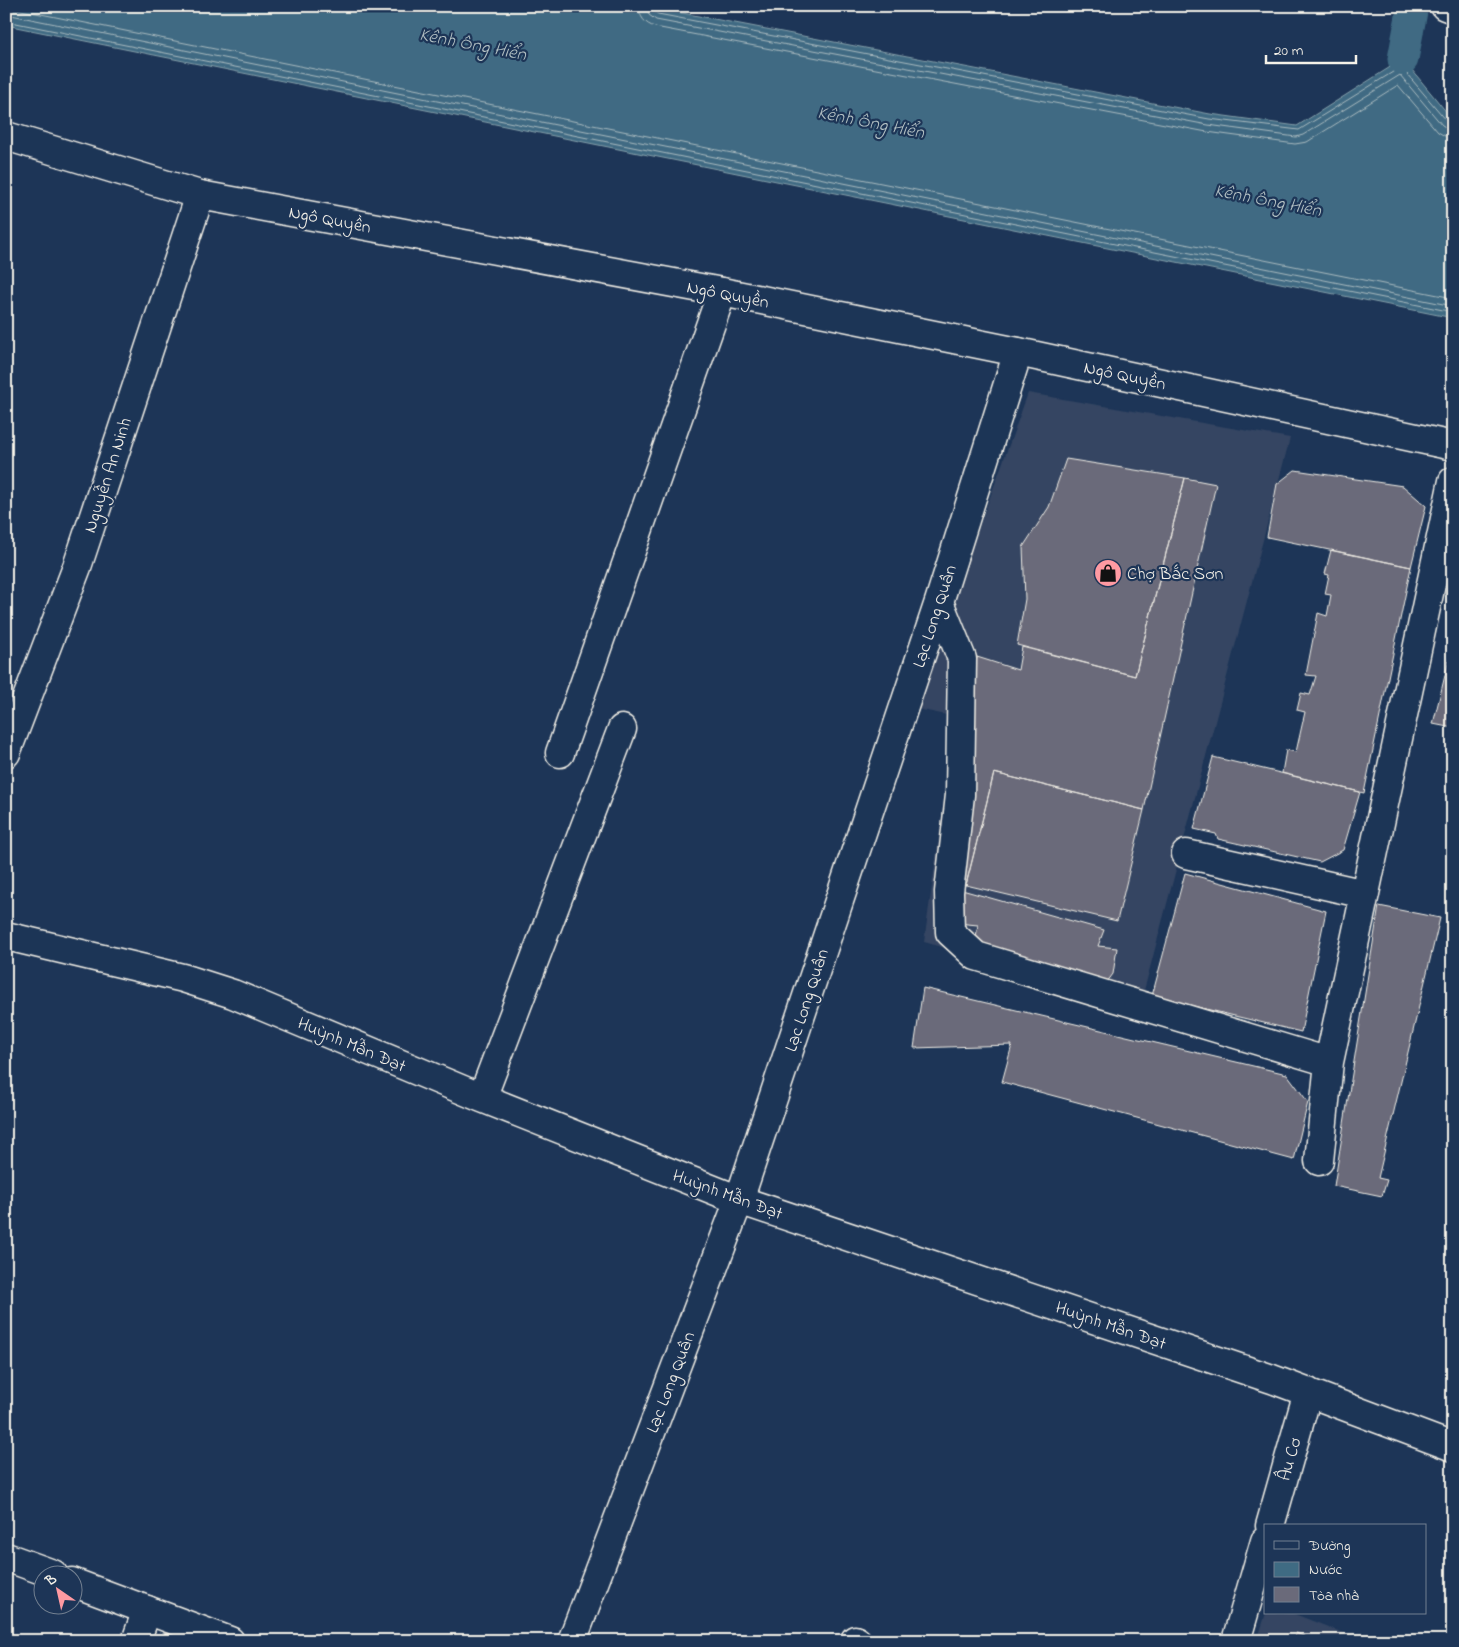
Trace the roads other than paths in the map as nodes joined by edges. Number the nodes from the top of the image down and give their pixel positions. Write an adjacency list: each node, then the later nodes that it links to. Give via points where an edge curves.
1 (1445, 6): 2 (street)
2 (1453, 9)
3 (6, 136): 4 (street, Ngô Quyền)
4 (200, 195): 5 (street, Ngô Quyền); 10 (street, Nguyễn An Ninh, via 77,567)
5 (722, 292): 6 (street, Ngô Quyền); 13 (street)
6 (1018, 352): 7 (street, Ngô Quyền); 9 (street, Lạc Long Quân)
7 (1453, 446)
8 (1453, 481): 15 (street)
9 (939, 602): 17 (street, via 962,659 960,795 949,892 950,932 976,956); 20 (street, Lạc Long Quân)
10 (14, 710): 12 (street, Nguyễn An Ninh)
11 (622, 729): 18 (street)
12 (6, 753)
13 (560, 753)
14 (1186, 854): 15 (street)
15 (1365, 894): 17 (street)
16 (6, 936): 18 (street, Huỳnh Mẫn Đạt, via 183,978 232,994)
17 (1328, 1062): 19 (street)
18 (482, 1098): 20 (street, Huỳnh Mẫn Đạt)
19 (1319, 1161)
20 (739, 1200): 21 (street, Huỳnh Mẫn Đạt); 31 (street, Lạc Long Quân)
21 (1308, 1392): 22 (street, Huỳnh Mẫn Đạt); 23 (street, Âu Cơ)
22 (1453, 1447)
23 (1271, 1524)
24 (1264, 1544): 32 (street)
25 (6, 1557): 26 (street)
26 (32, 1566)
27 (82, 1586): 28 (street)
28 (147, 1610): 29 (street); 30 (street)
29 (136, 1641)
30 (230, 1641)
31 (572, 1641)
32 (1236, 1641)

